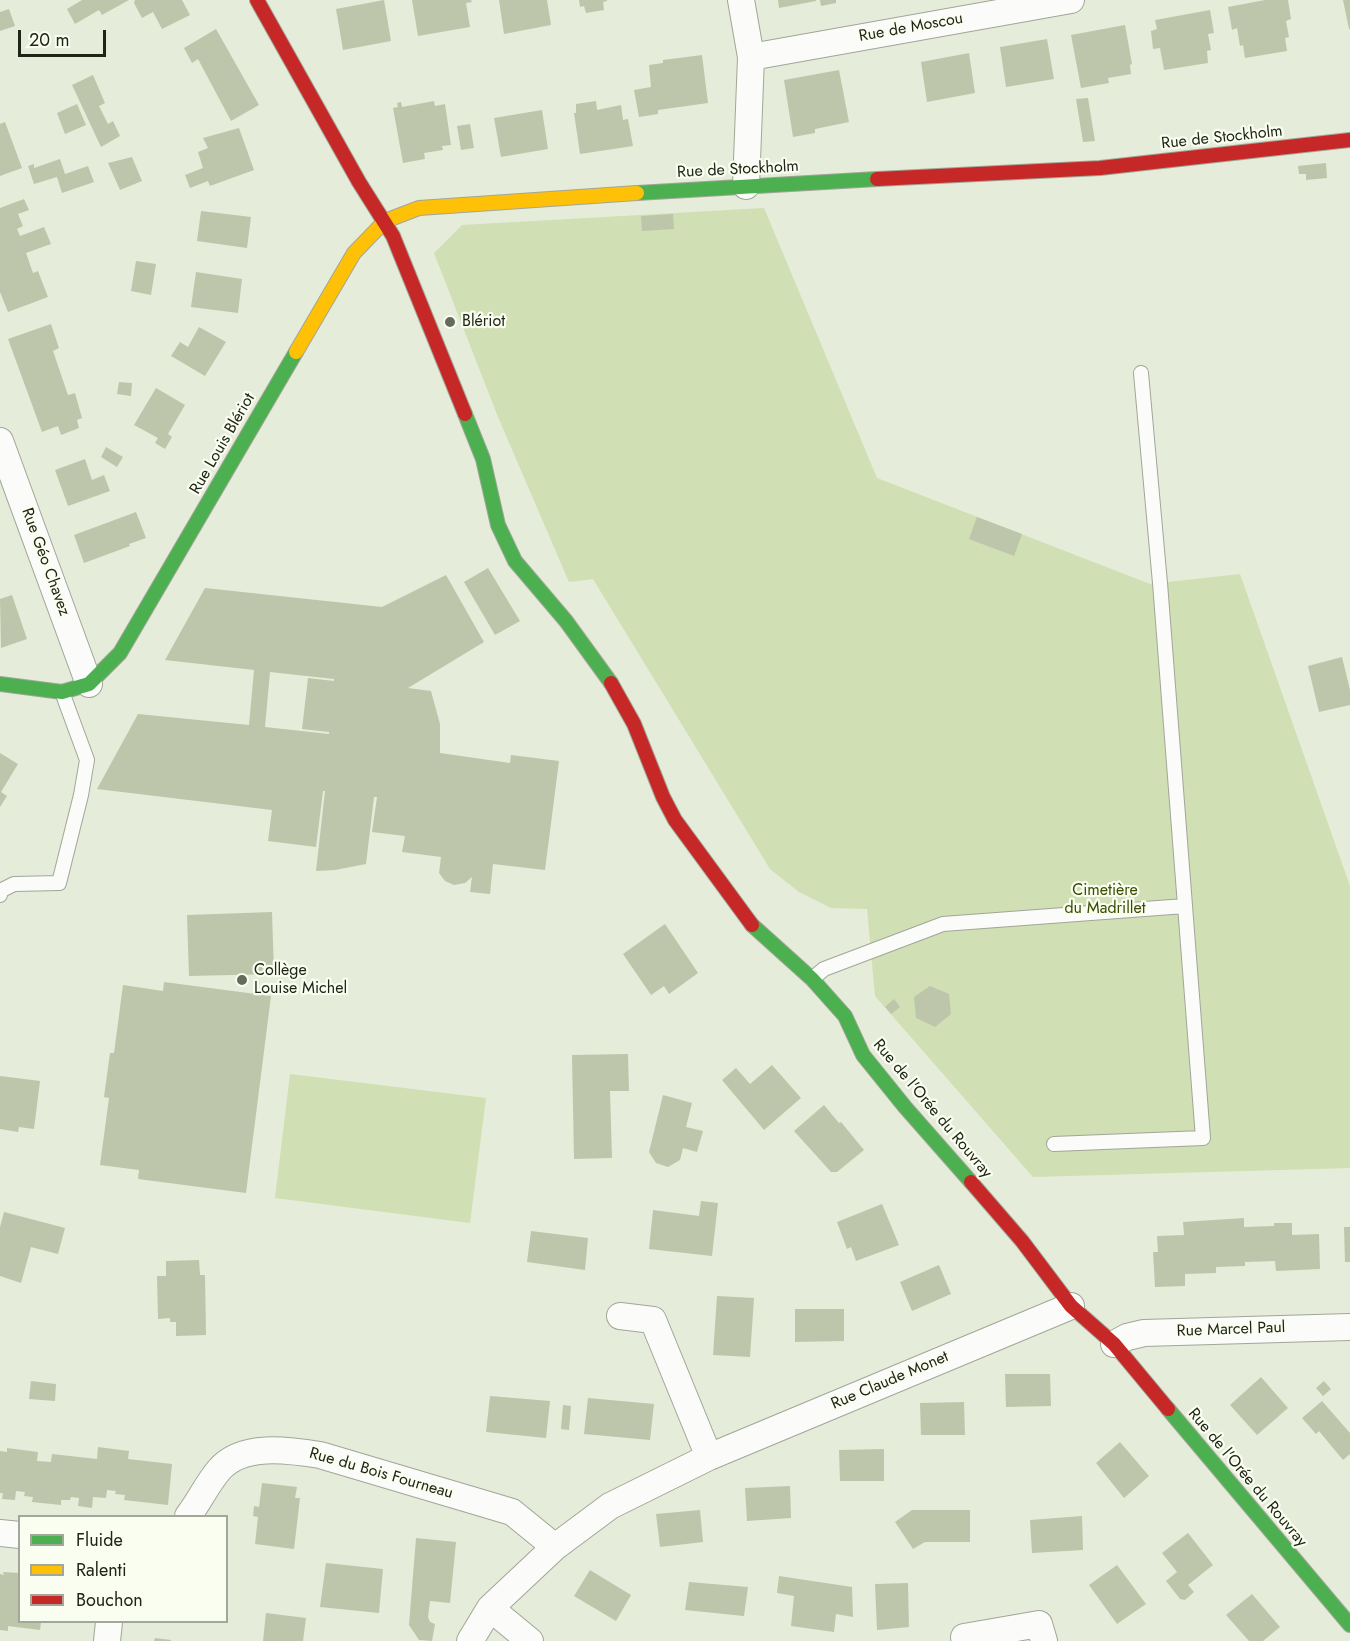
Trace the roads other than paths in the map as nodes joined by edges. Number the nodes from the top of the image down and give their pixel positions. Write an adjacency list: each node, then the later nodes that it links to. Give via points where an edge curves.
1 (257, 0): 7 (street)
2 (741, 0): 4 (street)
3 (1071, 0): 4 (street, Rue de Moscou)
4 (751, 57): 6 (street)
5 (1350, 140): 6 (street, Rue de Stockholm, via 1100,168)
6 (746, 186): 7 (street, Rue de Stockholm, via 419,208)
7 (385, 221): 11 (street, Rue Louis Blériot, via 354,253 120,653); 15 (street, Rue de l'Orée du Rouvray, via 483,459 498,525 515,561 607,676 634,724 675,820 750,922)
8 (1141, 373): 14 (lane)
9 (0, 441): 11 (street, Rue Géo Chavez)
10 (0, 684): 12 (street)
11 (89, 684): 12 (street)
12 (62, 692): 13 (lane, via 87,760 59,883 14,884 0,891)
13 (0, 895)
14 (1185, 906): 15 (lane, via 943,924 824,969); 16 (lane, via 1203,1138)
15 (812, 979): 17 (street, Rue de l'Orée du Rouvray, via 845,1016 863,1055 1022,1241)
16 (1054, 1144)
17 (1071, 1306): 20 (street, Rue de l'Orée du Rouvray); 21 (street, Rue Claude Monet)
18 (620, 1316): 21 (street, via 653,1320)
19 (1350, 1327): 20 (street, Rue Marcel Paul, via 1144,1333)
20 (1114, 1344): 28 (street, Rue de l'Orée du Rouvray)
21 (709, 1457): 25 (street, Rue Claude Monet, via 610,1506)
22 (189, 1515): 25 (street, Rue du Bois Fourneau, via 220,1468 243,1453 291,1450 320,1455 512,1512)
23 (0, 1533): 24 (street)
24 (18, 1535)
25 (555, 1547): 26 (street, Rue Claude Monet)
26 (490, 1608): 31 (street, Rue Claude Monet); 32 (street)
27 (109, 1623): 30 (street)
28 (1350, 1625)
29 (964, 1637): 33 (street, via 1039,1624)
30 (107, 1641)
31 (470, 1641)
32 (530, 1641)
33 (1044, 1641)

